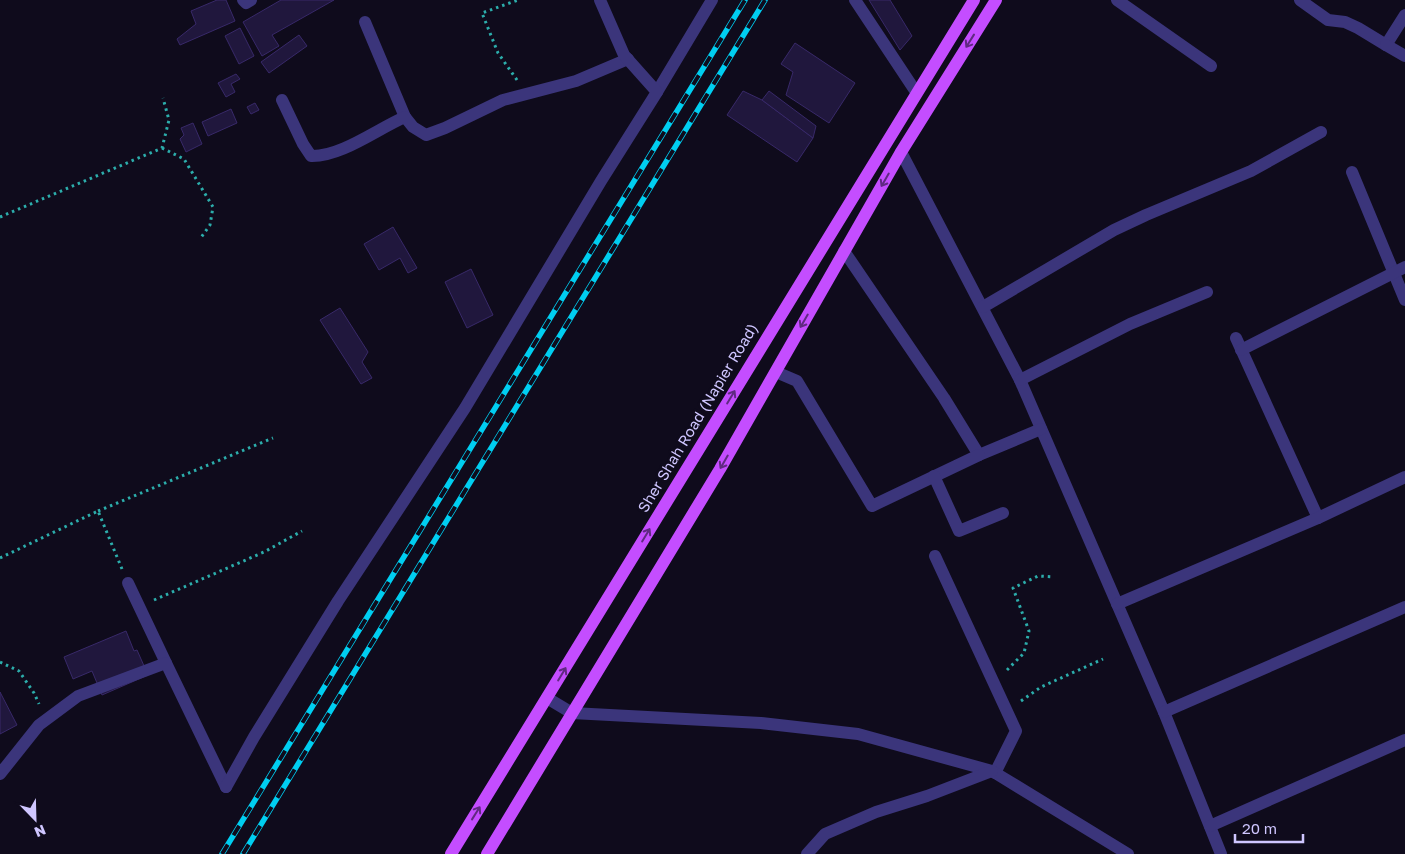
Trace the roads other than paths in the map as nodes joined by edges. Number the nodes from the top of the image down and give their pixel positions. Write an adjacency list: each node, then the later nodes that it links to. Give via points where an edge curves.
1 (243, 0): 2 (street, via 246,3)
2 (251, 0)
3 (600, 0): 14 (street)
4 (712, 0): 16 (street)
5 (856, 0): 17 (street)
6 (974, 0): 17 (main road, Sher Shah Road (Napier Road))
7 (996, 0): 21 (main road, one-way to 21)
8 (1117, 0): 15 (street)
9 (1300, 0): 12 (street, via 1328,20 1346,22)
10 (1405, 15): 12 (street)
11 (365, 22): 19 (street)
12 (1386, 46): 13 (street)
13 (1405, 56)
14 (628, 59): 16 (street); 19 (street, via 576,81 504,100 426,135)
15 (1211, 66)
16 (657, 92): 42 (street, via 465,408 338,601 226,786)
17 (916, 92): 43 (main road, Sher Shah Road (Napier Road), one-way to 17)
18 (282, 100): 19 (street, via 312,156 346,147)
19 (405, 117)
20 (1321, 132): 27 (street, via 1251,171 1114,230)
21 (901, 152): 23 (main road, one-way to 23); 27 (street)
22 (1352, 172): 24 (street)
23 (844, 251): 30 (main road, one-way to 30); 33 (street)
24 (1400, 270): 26 (street); 29 (street)
25 (1207, 292): 31 (street, via 1130,324)
26 (1405, 300)
27 (983, 308): 31 (street)
28 (1236, 338): 29 (street)
29 (1241, 350): 37 (street)
30 (776, 372): 34 (street, via 797,381 872,506); 45 (main road, one-way to 45)
31 (1020, 380): 32 (street)
32 (1041, 428): 33 (street); 40 (street)
33 (980, 455): 34 (street)
34 (934, 476): 36 (street, via 959,531)
35 (1405, 476): 37 (street)
36 (1003, 513)
37 (1318, 518): 40 (street)
38 (935, 556): 47 (street, via 1016,731)
39 (128, 583): 42 (street)
40 (1117, 604): 44 (street)
41 (1405, 607): 44 (street)
42 (166, 663): 48 (street, via 78,696 38,725)
43 (547, 698): 45 (street); 50 (main road, Sher Shah Road (Napier Road), one-way to 43)
44 (1164, 712): 49 (street)
45 (572, 713): 47 (street, via 762,723 858,734); 51 (main road)
46 (1405, 740): 49 (street)
47 (994, 772): 52 (street, via 876,812 826,834); 53 (street)
48 (0, 774)
49 (1210, 826): 54 (street)
50 (451, 854)
51 (487, 854)
52 (807, 854)
53 (1128, 854)
54 (1221, 854)

